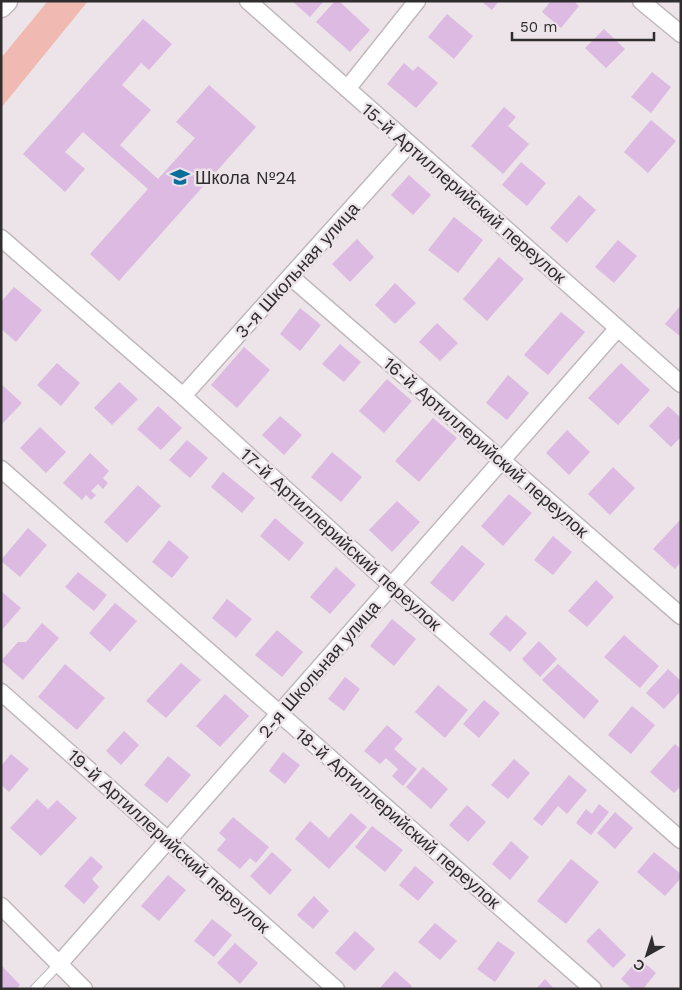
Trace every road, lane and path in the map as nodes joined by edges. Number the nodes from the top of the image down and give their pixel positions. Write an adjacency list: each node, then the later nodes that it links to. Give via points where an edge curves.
1 (6, 1): 5 (main road)
2 (248, 1): 7 (street, 15-й Артиллерийский переулок)
3 (417, 1): 7 (street)
4 (641, 1): 6 (street)
5 (1, 6)
6 (681, 34)
7 (347, 89): 8 (street, 15-й Артиллерийский переулок)
8 (409, 144): 10 (street, 3-я Школьная улица); 11 (street, 15-й Артиллерийский переулок)
9 (1, 238): 13 (street, 17-й Артиллерийский переулок)
10 (291, 277): 13 (street, 3-я Школьная улица); 14 (street, 16-й Артиллерийский переулок)
11 (618, 328): 12 (street, 15-й Артиллерийский переулок); 14 (street, 2-я Школьная улица)
12 (681, 384)
13 (183, 396): 16 (street, 17-й Артиллерийский переулок)
14 (501, 461): 16 (street, 2-я Школьная улица); 17 (street, 16-й Артиллерийский переулок)
15 (1, 469): 19 (street, 18-й Артиллерийский переулок)
16 (392, 586): 19 (street, 2-я Школьная улица); 21 (street, 17-й Артиллерийский переулок)
17 (681, 616)
18 (1, 692): 20 (street, 19-й Артиллерийский переулок)
19 (279, 714): 20 (street, 2-я Школьная улица); 27 (street, 18-й Артиллерийский переулок)
20 (168, 840): 23 (street, 2-я Школьная улица); 26 (street, 19-й Артиллерийский переулок)
21 (681, 840)
22 (1, 906): 23 (street)
23 (59, 964): 24 (lane); 25 (street)
24 (35, 989)
25 (84, 989)
26 (336, 989)
27 (593, 989)

